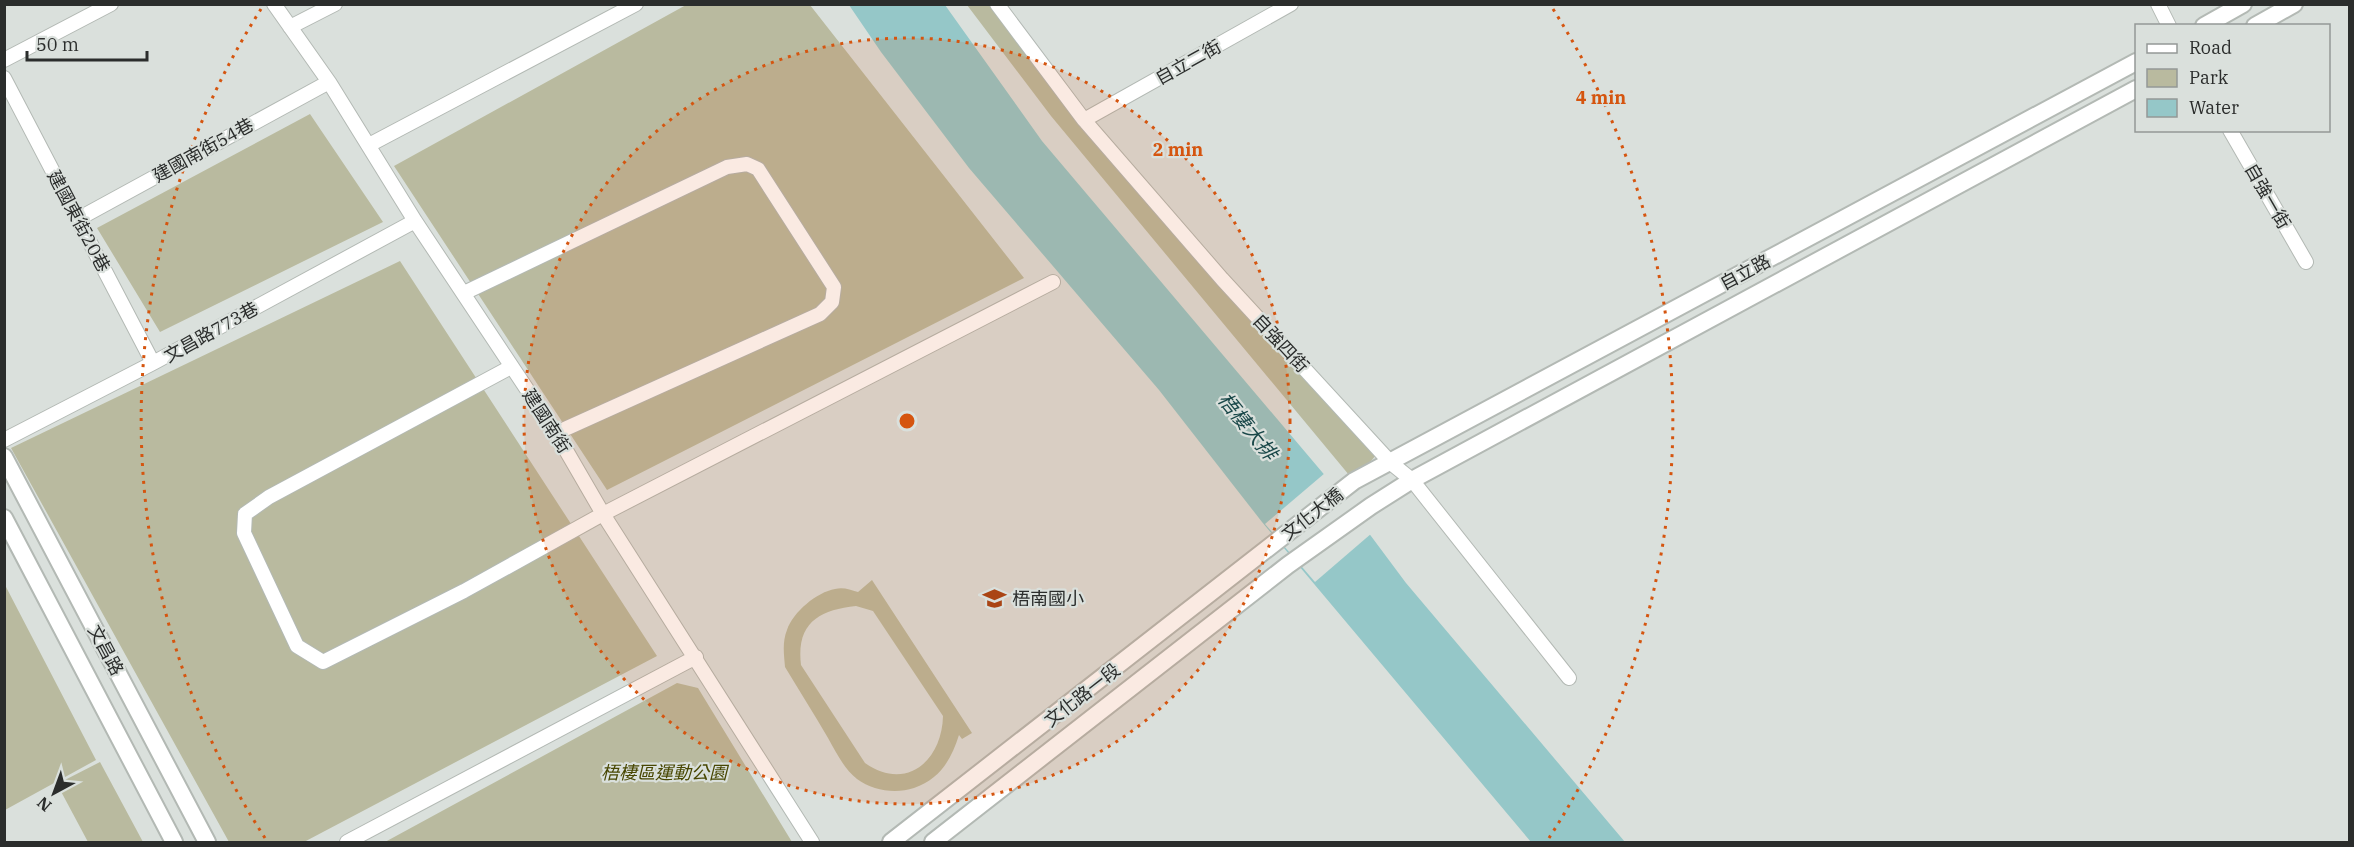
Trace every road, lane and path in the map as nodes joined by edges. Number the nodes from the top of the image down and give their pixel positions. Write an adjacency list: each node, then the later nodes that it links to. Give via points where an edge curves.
1 (111, 4): 14 (street)
2 (274, 4): 13 (street, 建國南街)
3 (335, 4): 13 (street)
4 (636, 4): 21 (street)
5 (998, 4): 19 (street, 自強四街)
6 (1292, 4): 19 (street, 自立二街)
7 (2158, 4): 10 (street)
8 (2243, 4): 11 (street)
9 (2294, 4): 12 (street)
10 (2168, 24)
11 (2208, 24)
12 (2259, 24)
13 (290, 27): 17 (street, 建國南街)
14 (4, 60)
15 (2135, 63): 32 (street, 自立路)
16 (4, 78): 22 (street, 建國東街20巷)
17 (328, 82): 21 (street, 建國南街); 22 (street, 建國南街54巷)
18 (2135, 90): 33 (street, 自立路)
19 (1084, 120): 32 (street, 自強四街, via 1222,279)
20 (2231, 132): 24 (street, 自強一街)
21 (369, 145): 23 (street, 建國南街)
22 (78, 219): 27 (street, 建國東街20巷)
23 (415, 221): 26 (street, 建國南街); 27 (street, 文昌路773巷)
24 (2306, 262)
25 (1053, 282): 36 (street)
26 (464, 293): 28 (street, 建國南街); 29 (street, via 727,168 747,164 758,169 834,287 832,302 820,314)
27 (153, 363): 30 (street, 文昌路773巷)
28 (511, 367): 29 (street, 建國南街); 36 (street, via 269,497 245,514 244,533 297,646 324,662)
29 (556, 433): 36 (street, 建國南街)
30 (4, 440)
31 (4, 458): 43 (street, 文昌路)
32 (1391, 463): 33 (street, 自強四街); 34 (street, 自立路)
33 (1412, 480): 35 (street, 自立路); 41 (street, 自強四街)
34 (1354, 481): 38 (street, 文化大橋)
35 (1371, 506): 39 (street, 文化大橋)
36 (603, 514): 40 (street, 建國南街)
37 (4, 518): 42 (street, 文昌路)
38 (1271, 546): 46 (street, 文化路一段)
39 (1288, 565): 47 (street, 文化路一段)
40 (696, 657): 44 (street); 45 (street, 建國南街)
41 (1569, 678)
42 (174, 843)
43 (207, 843)
44 (347, 843)
45 (812, 843)
46 (891, 843)
47 (933, 843)

